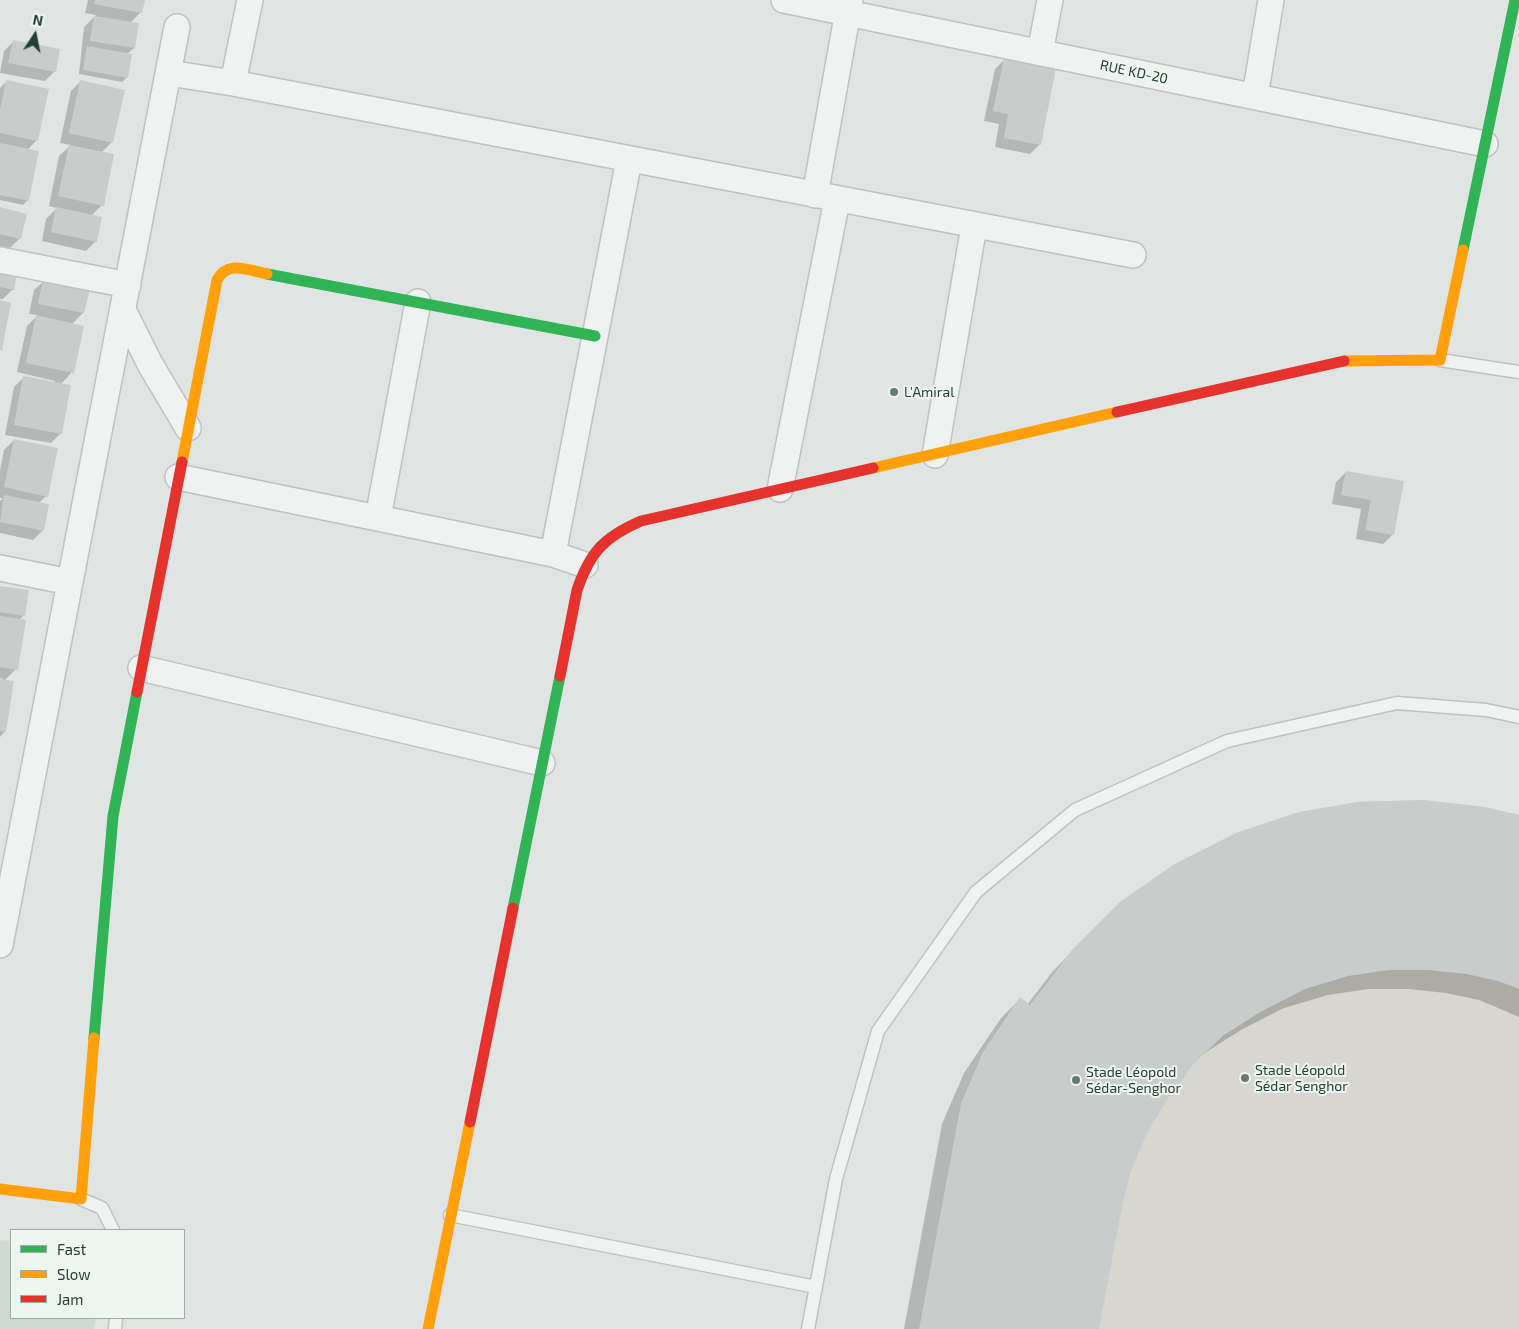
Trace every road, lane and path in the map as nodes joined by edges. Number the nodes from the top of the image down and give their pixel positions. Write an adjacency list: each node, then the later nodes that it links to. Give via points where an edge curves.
1 (250, 0): 10 (street)
2 (784, 0): 6 (street, RUE KD-20)
3 (1050, 0): 8 (street)
4 (1271, 0): 11 (street)
5 (1514, 0): 12 (street)
6 (849, 6): 8 (street, RUE KD-20); 14 (street)
7 (177, 27): 9 (street)
8 (1040, 53): 11 (street, RUE KD-20)
9 (169, 73): 10 (street); 18 (street)
10 (233, 83): 13 (street)
11 (1255, 96): 12 (street, RUE KD-20)
12 (1485, 144): 22 (street)
13 (629, 160): 14 (street); 21 (street)
14 (826, 197): 15 (street); 27 (street)
15 (974, 226): 16 (street); 25 (street)
16 (1133, 256)
17 (0, 260): 18 (street)
18 (128, 284): 20 (street)
19 (418, 302): 21 (street); 24 (street, via 230,267 222,271 217,280); 28 (street)
20 (123, 310): 24 (street); 32 (street)
21 (595, 336): 29 (street)
22 (1440, 360): 23 (lane); 25 (street, via 1338,361)
23 (1519, 372)
24 (188, 428): 26 (street)
25 (935, 455): 27 (street)
26 (178, 477): 28 (street); 33 (street)
27 (780, 489): 30 (street, via 641,521 598,545)
28 (378, 518): 29 (street)
29 (553, 554): 30 (street)
30 (585, 565): 35 (street)
31 (0, 568): 32 (street)
32 (70, 582): 36 (street)
33 (142, 668): 35 (street); 39 (street, via 113,816)
34 (1519, 717): 42 (lane, via 1486,710 1397,702 1227,741 1066,817 976,892 878,1031 836,1179)
35 (542, 763): 40 (street)
36 (7, 872): 37 (street)
37 (0, 945)
38 (0, 1189): 39 (street)
39 (81, 1199): 41 (lane, via 102,1208)
40 (450, 1215): 42 (lane); 43 (street)
41 (112, 1229)
42 (816, 1287): 44 (lane)
43 (428, 1329)
44 (808, 1329)

